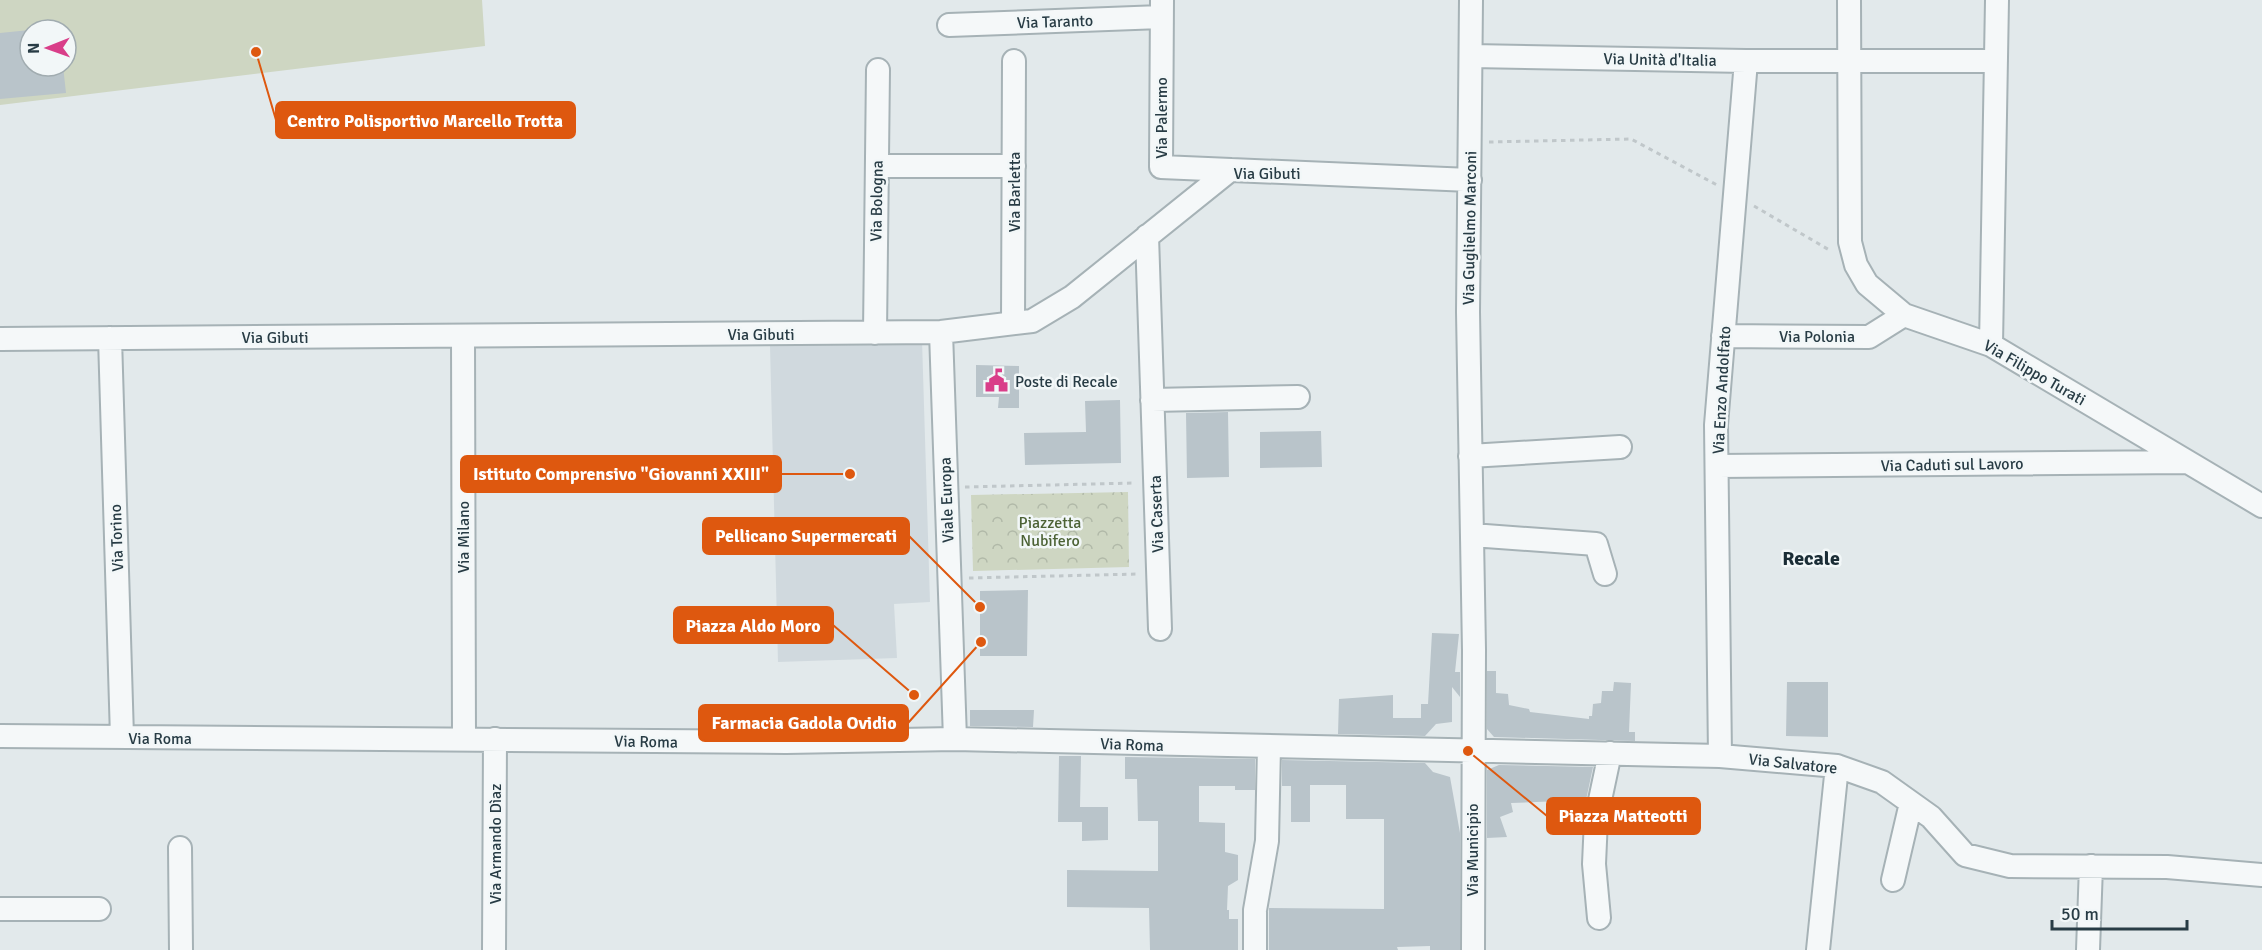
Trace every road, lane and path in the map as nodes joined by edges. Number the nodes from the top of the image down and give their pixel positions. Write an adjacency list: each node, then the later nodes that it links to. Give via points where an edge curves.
1 (1471, 0): 6 (street, Via Guglielmo Marconi)
2 (1849, 0): 7 (street, Via Filippo Turati)
3 (1997, 0): 9 (street)
4 (1161, 9): 5 (street, Via Taranto); 15 (street, Via Palermo, via 1161,167)
5 (949, 25)
6 (1472, 56): 8 (street, Via Unità d'Italia); 12 (street, Via Guglielmo Marconi)
7 (1849, 59): 8 (street, Via Unità d'Italia); 9 (street, Via Unità d'Italia); 19 (street, Via Filippo Turati, via 1850,242)
8 (1746, 61): 17 (street, Via Enzo Andolfato)
9 (1996, 61): 28 (street)
10 (1014, 62): 14 (street, Via Barletta)
11 (878, 70): 13 (street, Via Bologna)
12 (1471, 143): 16 (street, Via Guglielmo Marconi); 17 (path, via 1630,139)
13 (877, 166): 14 (street); 23 (street, Via Bologna)
14 (1014, 166): 21 (street, Via Barletta)
15 (1230, 170): 16 (street, Via Gibuti); 18 (street, Via Gibuti)
16 (1470, 180): 32 (street, Via Guglielmo Marconi)
17 (1734, 195): 19 (path); 25 (street, Via Enzo Andolfato)
18 (1147, 236): 21 (street, Via Gibuti, via 1072,297 1032,321); 30 (street, Via Caserta)
19 (1856, 265): 20 (street, Via Filippo Turati, via 1867,284)
20 (1904, 315): 25 (street, Via Polonia, via 1869,337); 28 (street, Via Filippo Turati)
21 (1013, 323): 22 (street, Via Gibuti)
22 (941, 332): 23 (street, Via Gibuti); 36 (street, Viale Europa)
23 (875, 333): 24 (street, Via Gibuti)
24 (463, 336): 26 (street, Via Gibuti); 45 (street, Via Milano)
25 (1723, 336): 34 (street, Via Enzo Andolfato)
26 (110, 338): 27 (street, Via Gibuti); 44 (street, Via Torino)
27 (0, 339)
28 (1991, 345): 33 (street, Via Filippo Turati)
29 (1298, 397): 30 (street)
30 (1152, 400): 35 (street, Via Caserta)
31 (1620, 447): 32 (street)
32 (1470, 456): 38 (street, Via Guglielmo Marconi)
33 (2187, 462): 34 (street, Via Caduti sul Lavoro); 37 (street, Via Filippo Turati)
34 (1717, 466): 51 (street, Via Enzo Andolfato)
35 (1155, 482): 36 (path); 39 (street, Via Caserta)
36 (946, 488): 41 (street, Viale Europa)
37 (2262, 506)
38 (1472, 535): 40 (street, via 1596,544); 49 (street, Via Guglielmo Marconi)
39 (1158, 573): 41 (path); 42 (street, Via Caserta)
40 (1605, 574)
41 (949, 579): 47 (street, Viale Europa)
42 (1160, 629)
43 (0, 736): 44 (street, Via Roma)
44 (122, 737): 45 (street, Via Roma)
45 (464, 739): 46 (street, Via Roma)
46 (495, 739): 47 (street, Via Roma); 62 (street, Via Armando Dìaz)
47 (955, 739): 48 (street, Via Roma)
48 (1269, 747): 49 (street, Via Roma); 63 (street, via 1267,842 1257,899)
49 (1472, 750): 50 (street, Via Salvatore); 64 (street, Via Municipio)
50 (1610, 753): 51 (street, Via Salvatore); 60 (street, via 1596,819 1594,864)
51 (1720, 756): 52 (street, Via Salvatore)
52 (1838, 766): 53 (street, Via Salvatore, via 1882,782); 65 (street)
53 (1911, 803): 55 (street, Via Salvatore, via 1931,817 1965,855 2010,866); 57 (street)
54 (180, 848): 61 (street)
55 (2091, 867): 56 (street, Via Salvatore, via 2167,867); 66 (street)
56 (2262, 875)
57 (1893, 880)
58 (0, 909): 59 (street)
59 (99, 909)
60 (1599, 918)
61 (181, 950)
62 (494, 950)
63 (1256, 950)
64 (1473, 950)
65 (1818, 950)
66 (2088, 950)

